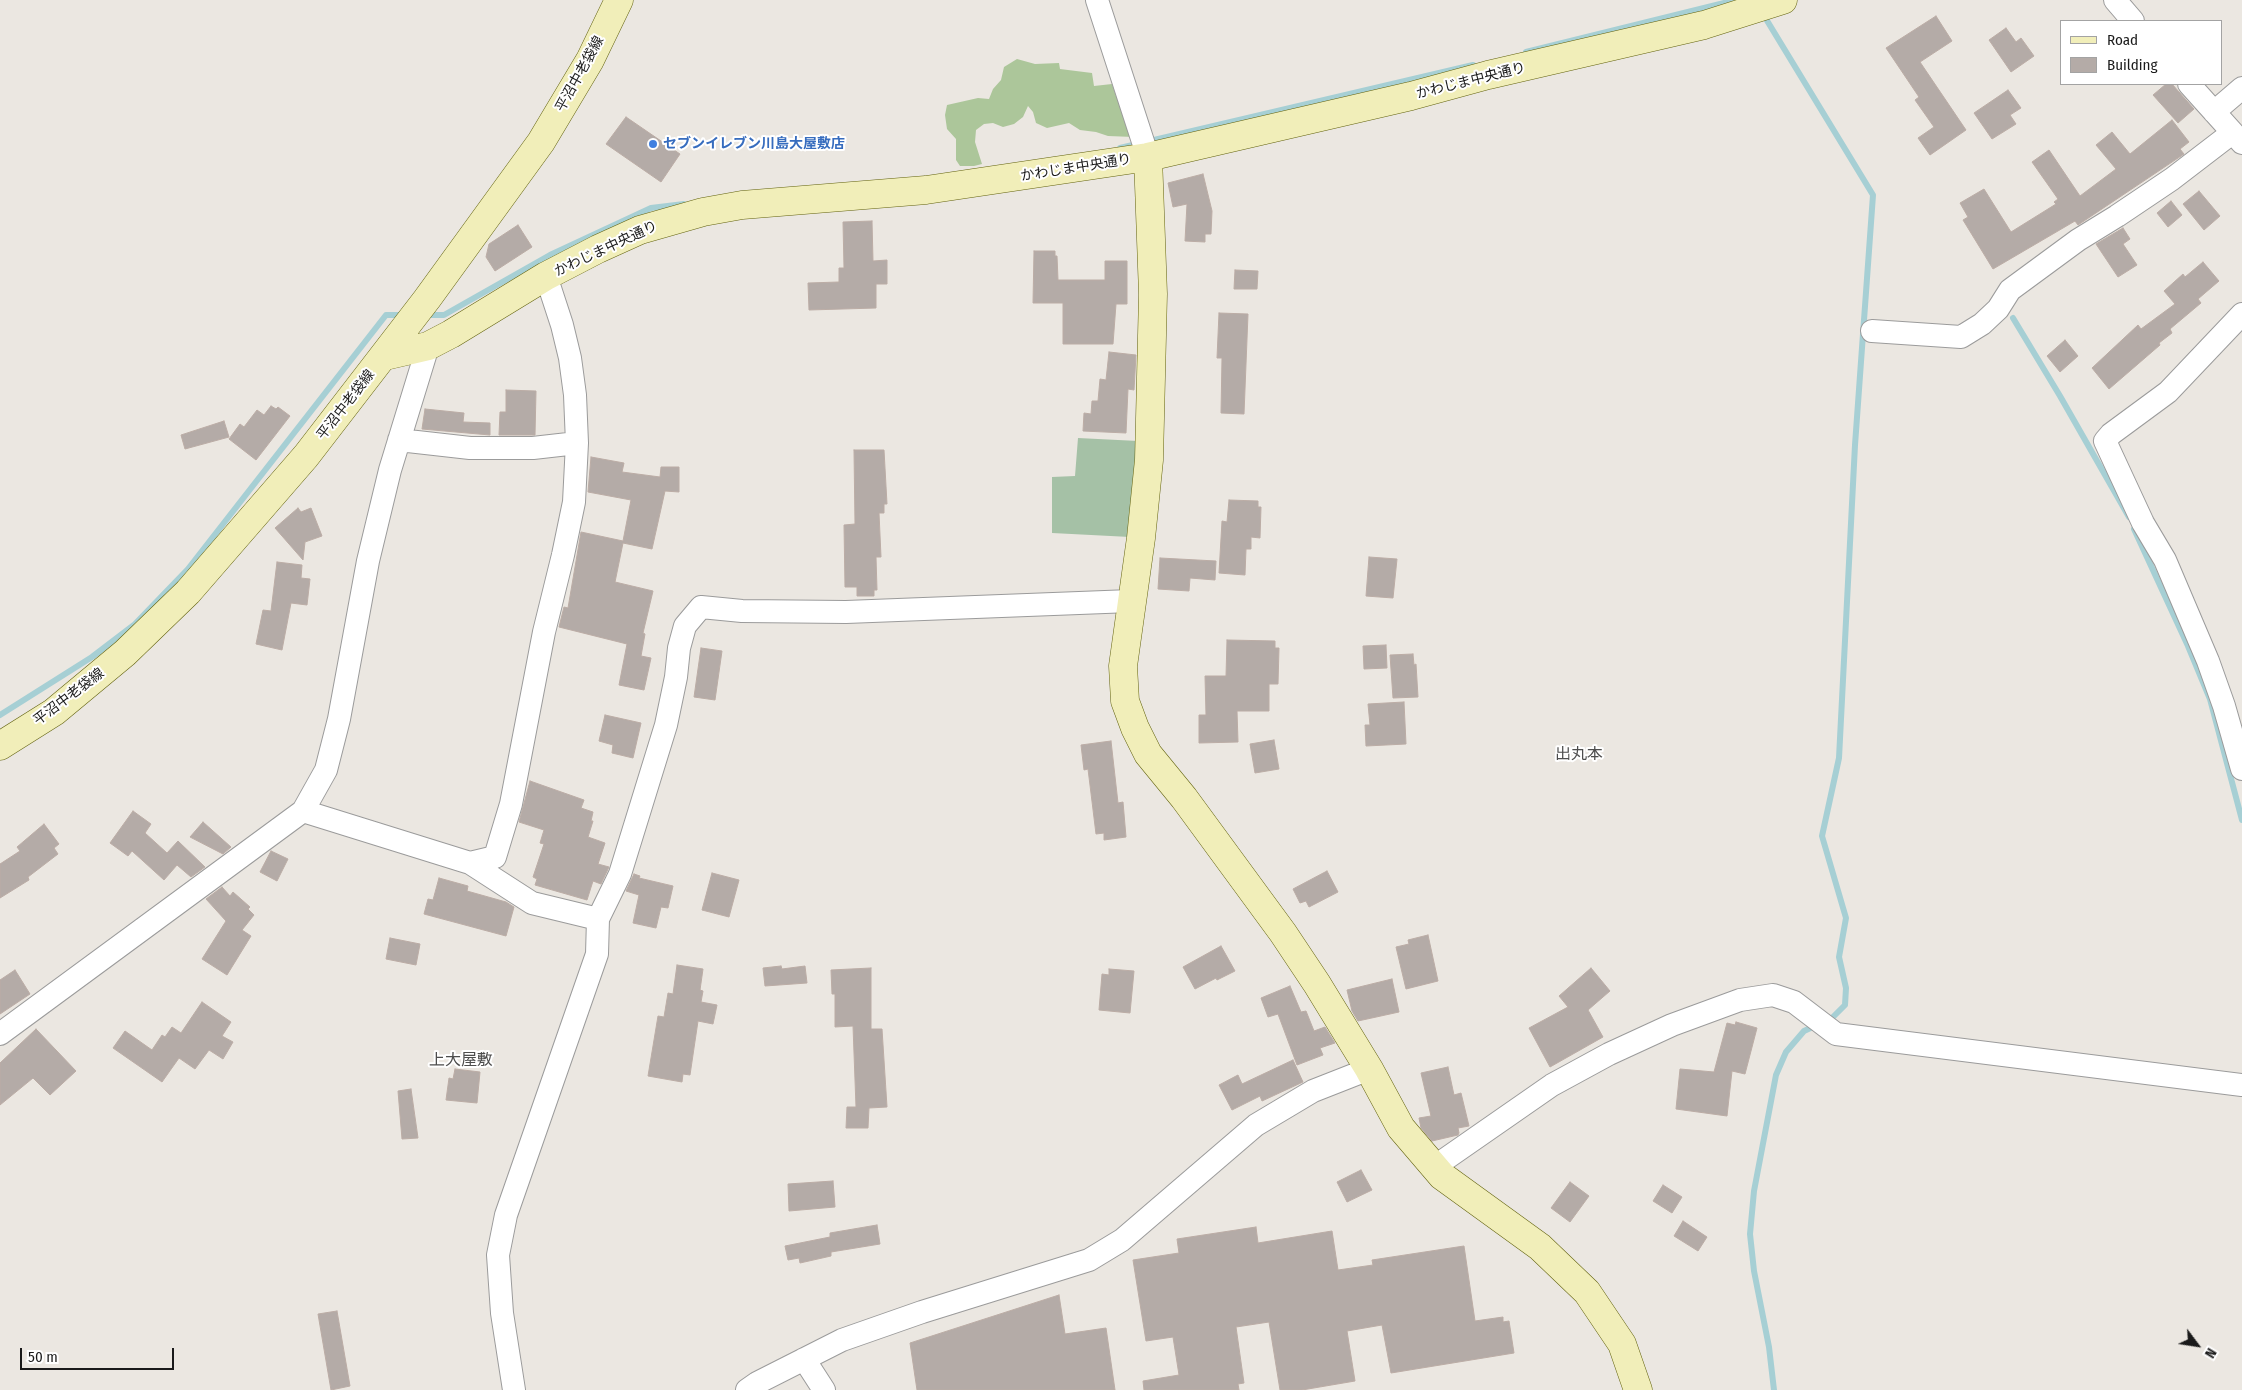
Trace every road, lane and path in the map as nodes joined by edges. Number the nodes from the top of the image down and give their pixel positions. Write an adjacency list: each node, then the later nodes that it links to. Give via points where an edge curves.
1 (619, 0): 15 (street, 平沼中老袋線, via 590,60 541,142)
2 (1098, 0): 10 (street)
3 (1783, 0): 10 (street, かわじま中央通り, via 1704,25)
4 (2115, 0): 5 (street)
5 (2133, 20)
6 (2190, 85): 8 (street)
7 (2242, 88): 8 (street)
8 (2214, 112): 9 (street)
9 (2237, 138): 13 (street, via 2078,240 2010,290 1998,309 1961,337)
10 (1148, 157): 11 (street, かわじま中央通り, via 926,190 742,205 702,212 640,230); 18 (street, via 1153,294 1149,460)
11 (546, 276): 14 (street, かわじま中央通り); 17 (street, via 570,358)
12 (2242, 314): 20 (street, via 2168,392 2105,441 2143,523 2165,560 2208,661)
13 (1872, 331)
14 (428, 346): 15 (street, かわじま中央通り); 16 (street)
15 (384, 356): 19 (street, 平沼中老袋線, via 306,456 188,592 118,659 54,712)
16 (399, 440): 17 (street, via 470,448 533,448); 21 (street, via 368,561 340,718 326,770)
17 (577, 443): 22 (street, via 574,502 510,804 495,857)
18 (1131, 601): 23 (street, via 846,612 701,608 685,626 666,725 620,874); 25 (street, via 1123,666 1125,701 1148,754 1283,933)
19 (0, 746)
20 (2242, 769)
21 (303, 811): 22 (street); 24 (street)
22 (470, 863): 23 (street, via 532,904)
23 (598, 919): 29 (street, via 597,954 506,1215 498,1255 502,1313)
24 (0, 1034)
25 (1369, 1069): 27 (street, via 1401,1128); 28 (street, via 1314,1091 1256,1125 1122,1240 1089,1260 922,1312 842,1340)
26 (2242, 1085): 27 (street, via 1836,1034 1794,1002 1773,995 1732,1003 1608,1054 1552,1085)
27 (1434, 1167): 32 (street, via 1540,1246 1587,1292 1622,1344)
28 (804, 1358): 30 (street); 31 (street)
29 (514, 1390)
30 (747, 1390)
31 (824, 1390)
32 (1638, 1390)

